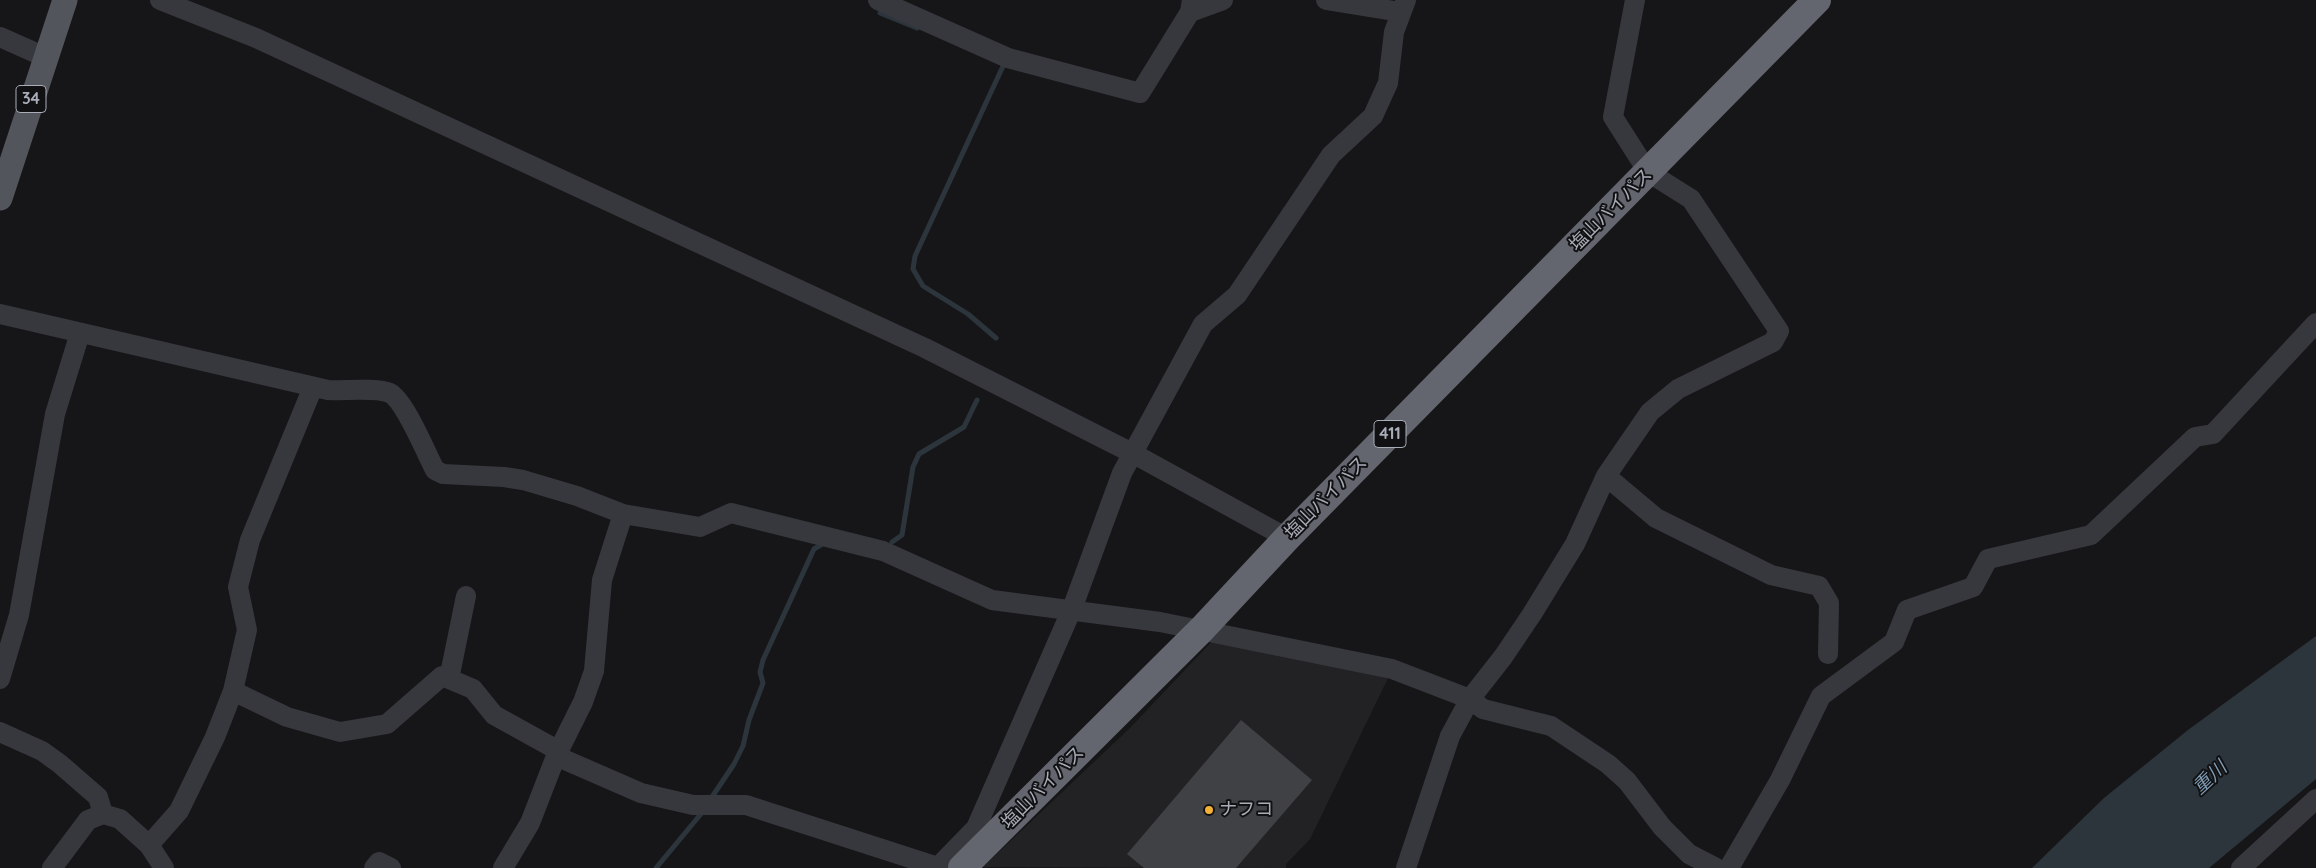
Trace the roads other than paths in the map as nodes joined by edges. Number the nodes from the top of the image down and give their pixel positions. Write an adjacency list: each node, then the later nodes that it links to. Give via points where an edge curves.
1 (65, 0): 11 (main road, 34)
2 (160, 0): 18 (street, via 256,38 659,223 925,348)
3 (878, 0): 8 (street, via 1008,58 1140,93)
4 (1223, 0): 8 (street)
5 (1326, 0): 9 (street)
6 (1635, 0): 12 (street, via 1613,117)
7 (1817, 0): 12 (highway, 塩山バイパス / 411)
8 (1191, 6)
9 (1403, 6): 18 (street, via 1394,32 1388,82 1373,116 1331,155 1237,295 1203,324)
10 (0, 38): 11 (street)
11 (45, 57): 13 (main road, 34)
12 (1648, 172): 19 (street, via 1691,199 1779,331 1773,342 1678,389 1650,412); 21 (highway, 塩山バイパス / 411)
13 (0, 198)
14 (0, 314): 16 (street)
15 (2316, 323): 43 (street, via 2213,434 2195,437 2091,535 1988,559 1973,587 1907,610 1894,642 1821,696 1780,780)
16 (80, 333): 17 (street); 26 (street, via 55,414 19,615)
17 (313, 388): 20 (street, via 390,394 400,403 435,470 443,474 523,480); 28 (street, via 250,540 238,587 247,630)
18 (1134, 454): 21 (street); 23 (street, via 1122,474)
19 (1606, 476): 25 (street, via 1656,518 1770,575 1820,586 1829,603); 29 (street, via 1574,544 1504,657)
20 (623, 514): 23 (street, via 700,526 731,513 883,551 992,600); 31 (street, via 602,580 594,671)
21 (1287, 538): 24 (highway, 塩山バイパス / 411)
22 (466, 596): 27 (street)
23 (1072, 609): 24 (street); 40 (street, via 976,828)
24 (1202, 629): 29 (street, via 1392,669); 40 (highway, 塩山バイパス / 411)
25 (1828, 654)
26 (0, 679)
27 (449, 679): 28 (street, via 442,676 387,724 340,732 287,717); 31 (street, via 473,689 494,715)
28 (233, 691): 34 (street, via 179,811)
29 (1470, 699): 41 (street, via 1450,736); 42 (street, via 1483,710 1551,726 1608,764 1627,781 1689,854)
30 (0, 732): 33 (street, via 42,751 60,764 98,797)
31 (558, 753): 39 (street, via 530,823); 40 (street, via 626,788 693,805 746,805)
32 (2316, 799): 44 (street)
33 (103, 814): 34 (street, via 120,818); 35 (street, via 88,820)
34 (149, 845): 36 (street)
35 (52, 868)
36 (164, 868)
37 (374, 868): 38 (street, via 380,862)
38 (391, 868)
39 (503, 868)
40 (947, 868)
41 (1406, 868)
42 (1716, 868)
43 (1729, 868)
44 (2240, 868)

